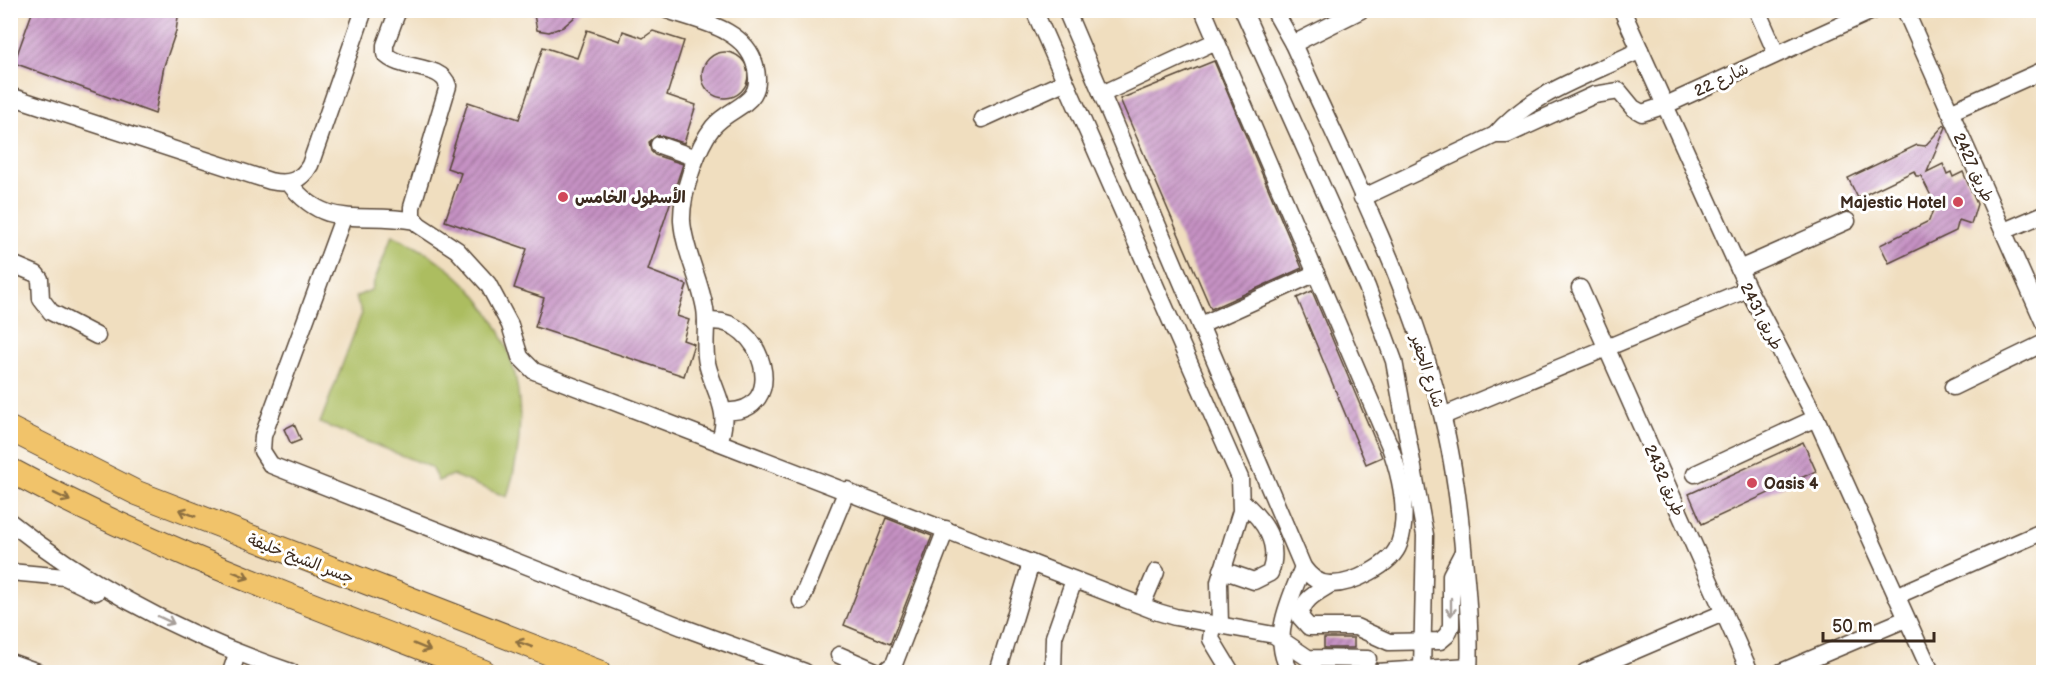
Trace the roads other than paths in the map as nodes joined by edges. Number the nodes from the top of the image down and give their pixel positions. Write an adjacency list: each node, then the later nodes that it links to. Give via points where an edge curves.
1 (364, 10): 28 (street, via 310,165 306,173)
2 (398, 10): 32 (street, via 385,54 392,60 440,75 448,86 412,207)
3 (667, 10): 27 (street, via 732,34 746,47 755,64 757,77 751,98 715,125)
4 (1034, 10): 19 (street)
5 (1066, 10): 20 (street)
6 (1203, 10): 14 (street)
7 (1243, 10): 77 (street, via 1367,287 1394,361 1425,535)
8 (1274, 10): 15 (street, شارع الجفير)
9 (1361, 10): 15 (street)
10 (1622, 10): 16 (street, طريق 2431)
11 (1757, 10): 17 (street)
12 (1874, 10): 17 (street, شارع 22)
13 (1905, 10): 23 (street, طريق 2427)
14 (1216, 41): 20 (street); 37 (street)
15 (1293, 44): 29 (street, شارع الجفير)
16 (1640, 50): 22 (street, طريق 2431); 25 (street, via 1539,98 1509,118)
17 (1776, 53): 22 (street, شارع 22)
18 (2043, 70): 23 (street)
19 (1064, 82): 24 (street); 55 (street, via 1236,466)
20 (1102, 94): 42 (street)
21 (10, 96): 28 (street, via 270,181)
22 (1666, 105): 25 (street, via 1637,111 1624,94 1613,90 1507,135); 36 (street, طريق 2431)
23 (1950, 112): 34 (street, طريق 2427)
24 (982, 119)
25 (1495, 135): 29 (street)
26 (659, 145): 27 (street)
27 (696, 158): 40 (street, via 682,220)
28 (290, 183): 31 (street, via 315,207)
29 (1362, 198): 48 (street, شارع الجفير, via 1414,325)
30 (2043, 214): 34 (street)
31 (343, 218): 32 (street, via 386,216); 89 (street, via 263,436 262,451 271,465)
32 (415, 221): 51 (street, via 457,250 488,284 528,367)
33 (1848, 221): 36 (street)
34 (2004, 231): 41 (street, طريق 2427)
35 (10, 263): 43 (street, via 36,274 41,299 51,312)
36 (1739, 269): 39 (street, طريق 2431)
37 (1316, 273): 42 (street); 66 (street, via 1389,444 1399,474 1403,506 1401,537 1393,555 1370,572)
38 (1580, 288): 45 (street, طريق 2432)
39 (1748, 289): 45 (street); 49 (street, طريق 2431)
40 (706, 322): 47 (street, via 707,363); 47 (street, via 717,320 739,328 755,350 764,380 756,401 747,408)
41 (2043, 323)
42 (1200, 325): 61 (street)
43 (97, 336)
44 (2043, 344): 46 (street)
45 (1607, 347): 48 (street); 71 (street, طريق 2432)
46 (1953, 387)
47 (724, 411): 51 (street, via 724,431)
48 (1443, 416): 59 (street, شارع الجفير)
49 (1816, 418): 53 (street); 67 (street, طريق 2431)
50 (10, 429): 88 (highway, جسر الشيخ خليفة, one-way to 50, via 137,493)
51 (719, 441): 54 (street)
52 (10, 470): 87 (highway, one-way to 87, via 133,531)
53 (1695, 474)
54 (847, 490): 57 (street); 68 (street)
55 (1242, 501): 62 (street); 62 (street, via 1269,533 1273,564 1270,573 1254,582)
56 (10, 522): 70 (street)
57 (946, 529): 60 (street); 91 (street, via 894,664)
58 (2043, 531): 67 (street)
59 (1463, 552): 77 (street, شارع الجفير, one-way to 77, via 1451,575 1451,626 1447,635 1440,641); 83 (street, شارع الجفير, via 1470,625)
60 (1031, 563): 65 (street); 92 (street)
61 (1303, 567): 66 (street, via 1315,580); 76 (street, via 1285,610)
62 (1222, 570): 74 (street)
63 (10, 572): 70 (street, via 65,577)
64 (1156, 572): 69 (street)
65 (1074, 580): 69 (street); 93 (street, via 1054,637)
66 (1331, 584): 73 (street, via 1305,603 1300,617)
67 (1896, 596): 72 (street, طريق 2431)
68 (801, 601)
69 (1142, 605): 74 (street)
70 (137, 607): 78 (street, one-way to 78)
71 (1723, 613): 96 (street); 97 (street, طريق 2432)
72 (1906, 619): 98 (street); 99 (street, طريق 2431)
73 (1304, 623): 75 (street, شارع الجفير, via 1316,628 1356,627); 76 (street)
74 (1216, 625): 76 (street); 94 (street, via 1211,639)
75 (1373, 636): 77 (street, شارع الجفير, via 1389,642); 81 (street)
76 (1282, 638): 81 (street, شارع الجفير, via 1308,658); 95 (street)
77 (1422, 642): 82 (street)
78 (237, 654): 85 (street); 86 (street)
79 (839, 655): 90 (street)
80 (10, 662): 84 (street)
81 (1372, 668): 82 (street, شارع الجفير)
82 (1422, 669): 83 (street, شارع الجفير)
83 (1469, 669)
84 (38, 672)
85 (231, 672)
86 (291, 672)
87 (484, 672)
88 (598, 672)
89 (805, 672)
90 (878, 672)
91 (884, 672)
92 (998, 672)
93 (1053, 672)
94 (1231, 672)
95 (1291, 672)
96 (1585, 672)
97 (1750, 672)
98 (1781, 672)
99 (1931, 672)

